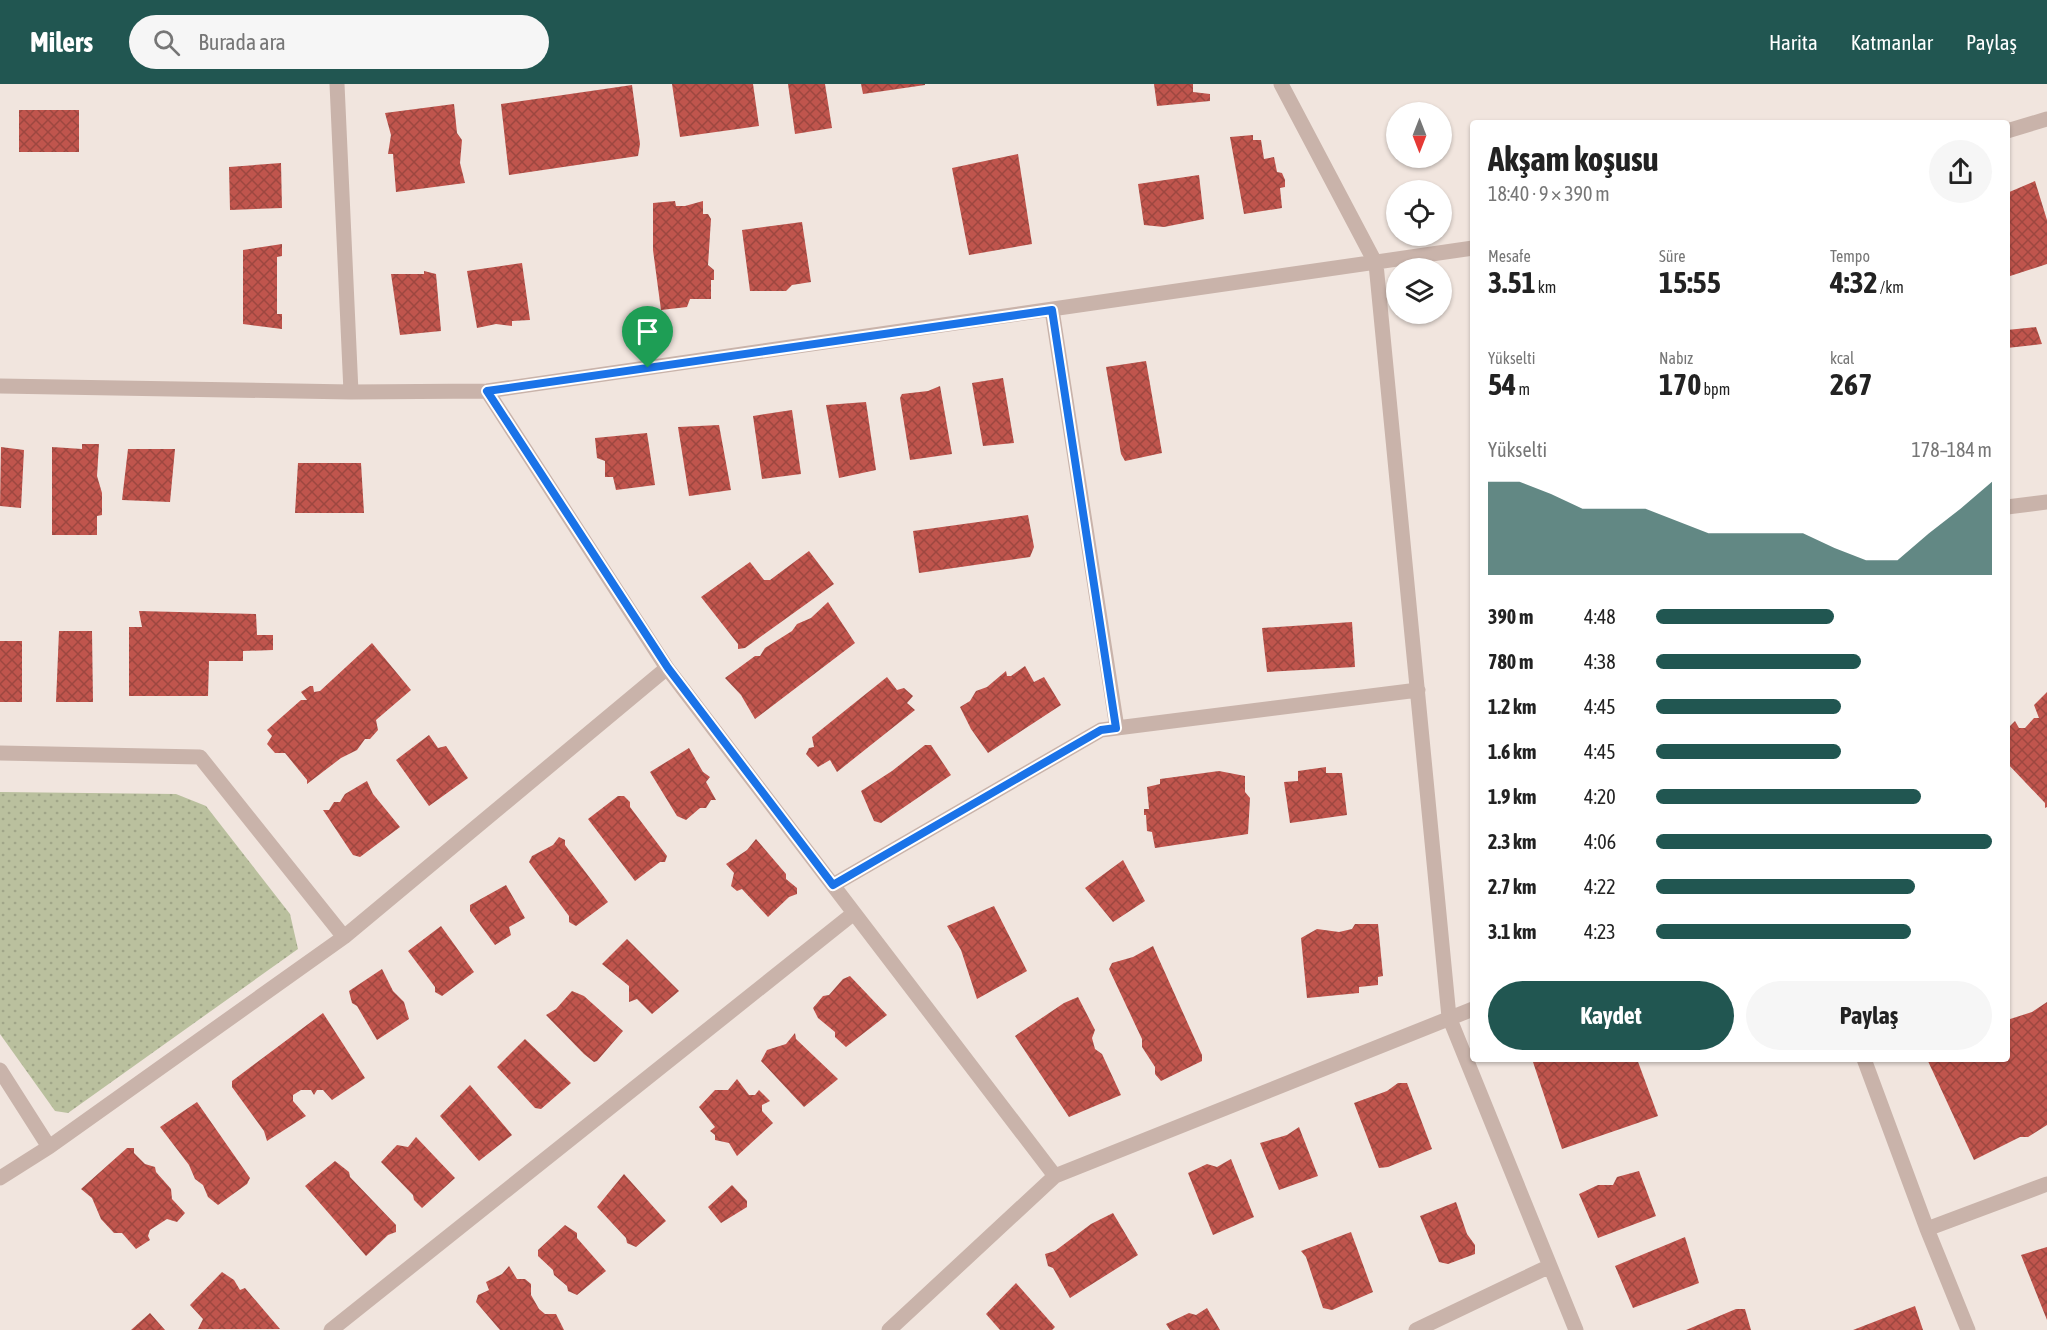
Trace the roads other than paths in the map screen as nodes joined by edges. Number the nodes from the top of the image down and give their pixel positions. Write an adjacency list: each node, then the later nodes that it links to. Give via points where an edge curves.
1 (337, 84): 10 (street)
2 (1281, 84): 6 (street)
3 (2047, 119): 4 (street)
4 (2010, 130)
5 (1470, 248): 6 (street)
6 (1376, 264): 7 (street); 14 (street)
7 (1052, 310): 9 (street); 15 (street)
8 (0, 386): 10 (street)
9 (487, 391): 10 (street); 13 (street)
10 (351, 392)
11 (2047, 502): 12 (street)
12 (2010, 507)
13 (668, 668): 17 (street); 19 (street)
14 (1418, 690): 15 (street); 21 (street)
15 (1116, 728): 17 (street, via 1101,730)
16 (0, 753): 19 (street, via 200,757)
17 (833, 885): 18 (street)
18 (854, 913): 25 (street); 30 (street)
19 (344, 937): 24 (street)
20 (1470, 1010): 21 (street)
21 (1449, 1017): 25 (street); 29 (street)
22 (1865, 1062): 28 (street)
23 (0, 1070): 24 (street)
24 (49, 1147): 26 (street)
25 (1055, 1176): 31 (street)
26 (0, 1178)
27 (2047, 1184): 28 (street)
28 (1927, 1229): 34 (street)
29 (1550, 1266): 32 (street); 33 (street)
30 (331, 1330)
31 (889, 1330)
32 (1416, 1330)
33 (1576, 1330)
34 (1968, 1330)

